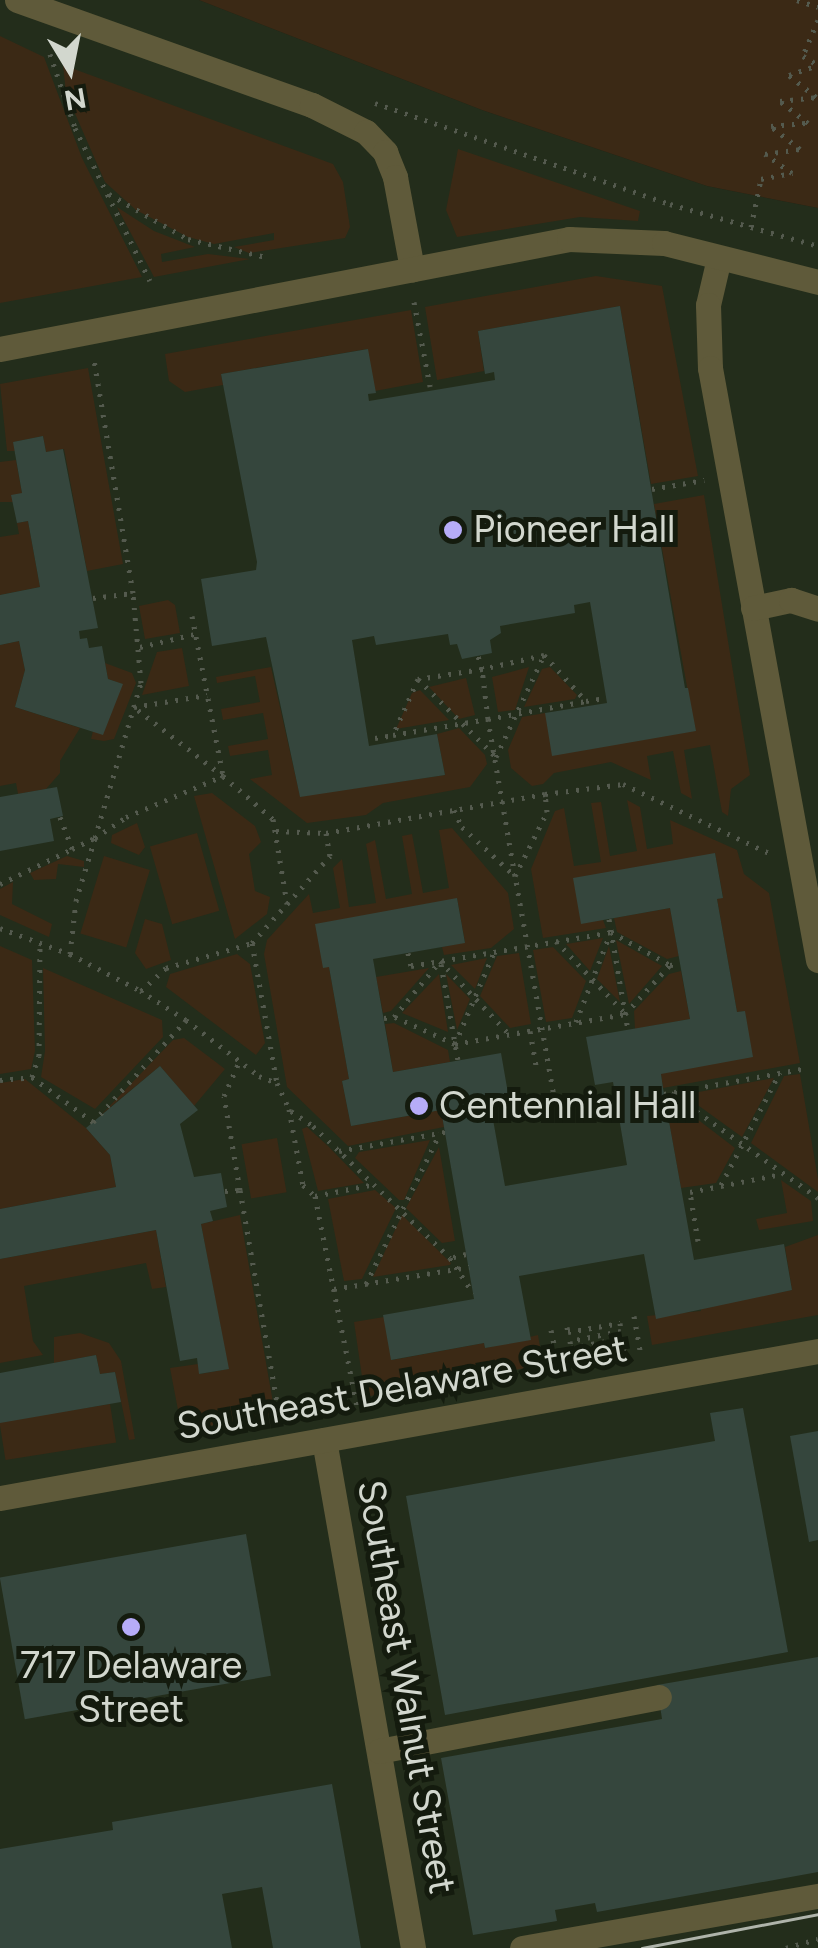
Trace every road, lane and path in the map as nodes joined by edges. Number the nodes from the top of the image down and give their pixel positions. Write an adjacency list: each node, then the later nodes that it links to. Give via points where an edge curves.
1 (16, 0): 13 (street, via 312,105 366,132 385,152 395,177)
2 (797, 0): 3 (path)
3 (818, 7)
4 (818, 20): 6 (path, via 803,56)
5 (50, 54): 8 (path)
6 (818, 65): 9 (path, via 789,75 816,97 780,101 808,123 771,126 800,148 765,154 792,173 761,178)
7 (362, 98): 9 (path)
8 (106, 192): 11 (path, via 188,239); 14 (path)
9 (751, 227): 10 (path)
10 (818, 246)
11 (266, 257)
12 (719, 258): 13 (street, via 664,243 569,240); 15 (street); 24 (street, via 708,305 710,368)
13 (412, 269): 17 (street)
14 (150, 281)
15 (818, 282)
16 (414, 302): 19 (path)
17 (0, 349)
18 (94, 360): 22 (path)
19 (430, 386)
20 (707, 479): 21 (path)
21 (652, 489)
22 (134, 592): 23 (path); 28 (path)
23 (93, 598)
24 (753, 608): 25 (street, via 792,600); 48 (street)
25 (818, 609)
26 (192, 616): 27 (path)
27 (195, 634): 28 (path); 33 (path)
28 (140, 646): 36 (path)
29 (478, 656): 31 (path)
30 (544, 656): 31 (path); 35 (path); 37 (path)
31 (482, 669): 32 (path); 38 (path)
32 (418, 679): 39 (path); 40 (path)
33 (207, 696): 36 (path); 43 (path)
34 (606, 698): 35 (path)
35 (586, 701): 37 (path)
36 (134, 707): 43 (path); 51 (path)
37 (520, 713): 38 (path); 42 (path)
38 (488, 719): 39 (path); 42 (path)
39 (460, 724): 40 (path); 42 (path)
40 (393, 735): 41 (path)
41 (375, 738)
42 (496, 758): 45 (path)
43 (223, 776): 49 (path, via 273,819); 51 (path, via 126,817)
44 (544, 794): 45 (path); 53 (path, via 623,784); 54 (path, via 547,812)
45 (504, 802): 46 (path); 54 (path)
46 (454, 810): 50 (path); 54 (path, via 462,827)
47 (60, 817): 52 (path)
48 (806, 823): 67 (street)
49 (276, 831): 50 (path); 56 (path)
50 (326, 833): 56 (path, via 330,856)
51 (95, 838): 52 (path); 66 (path, via 76,901)
52 (72, 848): 55 (path)
53 (771, 854)
54 (515, 876): 63 (path)
55 (0, 884)
56 (287, 904): 61 (path)
57 (609, 919): 59 (path)
58 (0, 928): 62 (path)
59 (611, 932): 60 (path); 70 (path); 71 (path); 74 (path)
60 (556, 941): 63 (path); 71 (path)
61 (252, 943): 72 (path, via 166,968); 91 (path)
62 (40, 944): 66 (path); 89 (path, via 39,1056)
63 (528, 946): 64 (path); 79 (path)
64 (494, 952): 68 (path); 73 (path)
65 (408, 953): 68 (path, via 410,966)
66 (70, 954): 72 (path)
67 (818, 960)
68 (440, 961): 73 (path); 75 (path); 83 (path)
69 (680, 964): 70 (path)
70 (670, 965): 74 (path)
71 (592, 980): 74 (path); 78 (path)
72 (141, 991): 77 (path)
73 (475, 998): 82 (path); 83 (path)
74 (625, 1014): 78 (path); 80 (path)
75 (394, 1017): 76 (path); 83 (path)
76 (384, 1018)
77 (186, 1020): 84 (path); 89 (path, via 93,1122)
78 (576, 1023): 79 (path)
79 (543, 1030): 81 (path); 92 (path)
80 (628, 1030)
81 (530, 1031): 82 (path); 87 (path)
82 (510, 1035): 83 (path)
83 (455, 1044): 85 (path)
84 (240, 1060): 91 (path); 99 (path, via 224,1096)
85 (458, 1060)
86 (807, 1068): 88 (path)
87 (537, 1071)
88 (780, 1072): 94 (path); 94 (path, via 668,1093)
89 (32, 1076): 90 (path)
90 (0, 1080)
91 (277, 1084): 93 (path)
92 (555, 1102)
93 (289, 1109): 95 (path); 101 (path, via 304,1184)
94 (743, 1146): 96 (path); 98 (path)
95 (340, 1151): 97 (path); 103 (path, via 442,1132)
96 (782, 1174): 98 (path); 102 (path)
97 (376, 1184): 101 (path); 103 (path)
98 (720, 1186): 104 (path, via 690,1192)
99 (240, 1190): 100 (path); 120 (path)
100 (225, 1191)
101 (315, 1196): 110 (path)
102 (818, 1198)
103 (402, 1209): 106 (path); 109 (path)
104 (698, 1241)
105 (466, 1254): 106 (path)
106 (450, 1258): 108 (path)
107 (469, 1267): 108 (path)
108 (460, 1268): 109 (path); 111 (path)
109 (366, 1284): 110 (path)
110 (334, 1290): 119 (path)
111 (474, 1294)
112 (634, 1316): 116 (path)
113 (568, 1328): 117 (path, via 620,1323 622,1331 570,1341 571,1348 622,1338)
114 (551, 1330): 118 (path)
115 (818, 1351): 121 (street, Southeast Delaware Street)
116 (641, 1354)
117 (625, 1357)
118 (559, 1369)
119 (357, 1406)
120 (280, 1420)
121 (324, 1440): 122 (street, Southeast Delaware Street); 124 (street, Southeast Walnut Street)
122 (0, 1498)
123 (659, 1698): 124 (street)
124 (379, 1752): 127 (street, Southeast Walnut Street)
125 (818, 1896): 128 (street)
126 (818, 1939): 129 (path)
127 (413, 1948)
128 (522, 1948)
129 (786, 1948)

